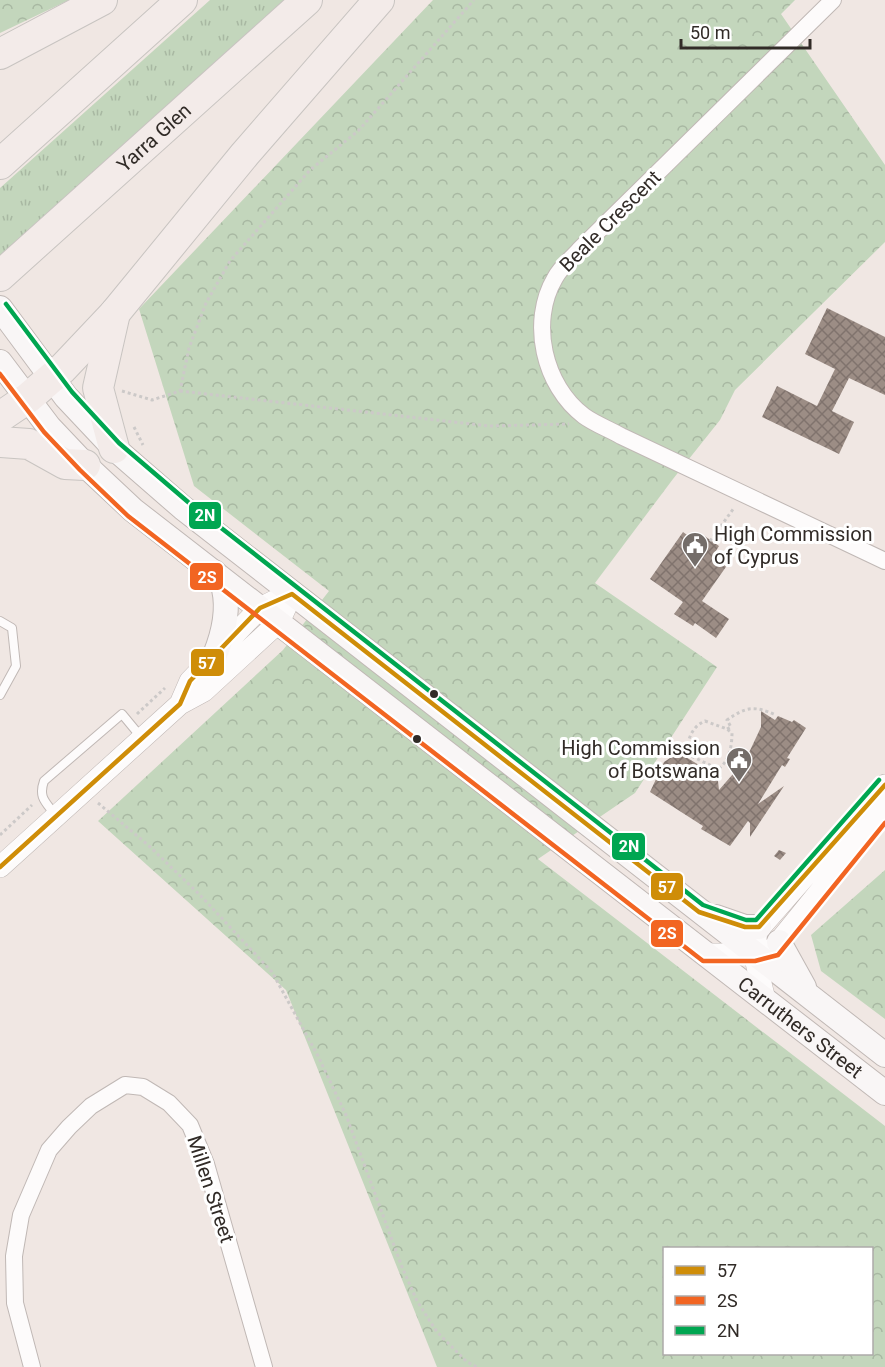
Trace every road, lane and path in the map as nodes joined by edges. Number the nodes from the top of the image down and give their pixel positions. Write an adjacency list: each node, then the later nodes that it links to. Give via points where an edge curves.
1 (102, 0): 7 (highway)
2 (182, 0): 8 (highway)
3 (307, 0): 9 (highway, Yarra Glen)
4 (379, 0): 11 (highway)
5 (474, 0): 15 (path, via 358,131 310,170 230,261 206,303 189,348)
6 (833, 0): 18 (street, Beale Crescent, via 555,277 544,306 542,335 549,370 565,397 584,416)
7 (0, 54)
8 (0, 164)
9 (0, 276)
10 (0, 308): 13 (main road, Carruthers Street)
11 (115, 312): 13 (highway); 14 (highway)
12 (0, 362): 16 (main road, Carruthers Street)
13 (52, 378): 16 (highway); 20 (main road, Carruthers Street)
14 (98, 388): 15 (path, via 109,387 152,400); 20 (highway)
15 (180, 391): 18 (path, via 489,426)
16 (28, 398): 17 (highway); 21 (main road, Carruthers Street)
17 (0, 417)
18 (598, 423): 22 (street, Beale Crescent)
19 (0, 442): 21 (highway, via 29,444 65,464)
20 (114, 448): 26 (main road, Carruthers Street)
21 (85, 465): 25 (main road, Carruthers Street, via 134,510)
22 (744, 494): 23 (path); 24 (street, Beale Crescent)
23 (710, 541)
24 (885, 561)
25 (214, 572): 27 (main road, Carruthers Street); 30 (main road, via 224,588 225,603 222,636)
26 (292, 594): 27 (street); 29 (street); 44 (main road, Carruthers Street)
27 (260, 608): 29 (main road, Carruthers Street); 30 (street)
28 (0, 621): 32 (lane, via 12,628 16,666)
29 (279, 622): 33 (street, via 204,691); 47 (main road, Carruthers Street)
30 (215, 655): 33 (street, via 190,681)
31 (169, 685): 36 (path)
32 (0, 695)
33 (180, 704): 36 (street)
34 (776, 715): 35 (path, via 760,708 742,709 726,720 731,727)
35 (728, 729): 35 (path, via 705,721 698,724 687,742 687,754 718,769 724,765 732,742)
36 (135, 730): 38 (street); 39 (lane, via 122,714 44,781)
37 (885, 786): 45 (street)
38 (84, 791): 41 (street); 55 (path, via 148,844 272,972 346,1115 417,1301 437,1332)
39 (42, 796): 41 (lane); 42 (path)
40 (885, 811): 46 (street)
41 (57, 817): 43 (street)
42 (0, 835)
43 (0, 866)
44 (699, 912): 45 (main road, via 745,927); 48 (main road, Carruthers Street)
45 (759, 927): 48 (street)
46 (779, 942): 48 (street, via 773,949); 49 (main road)
47 (706, 954): 48 (street); 50 (main road, Carruthers Street)
48 (754, 954): 49 (main road, Carruthers Street); 50 (street)
49 (810, 997): 51 (main road, Carruthers Street)
50 (765, 1000): 52 (main road, Carruthers Street)
51 (885, 1055)
52 (885, 1093)
53 (32, 1367): 54 (street, Millen Street, via 15,1303 14,1256 21,1215 49,1150 91,1106 125,1085 152,1092 190,1125 206,1164)
54 (264, 1367)
55 (477, 1367)

